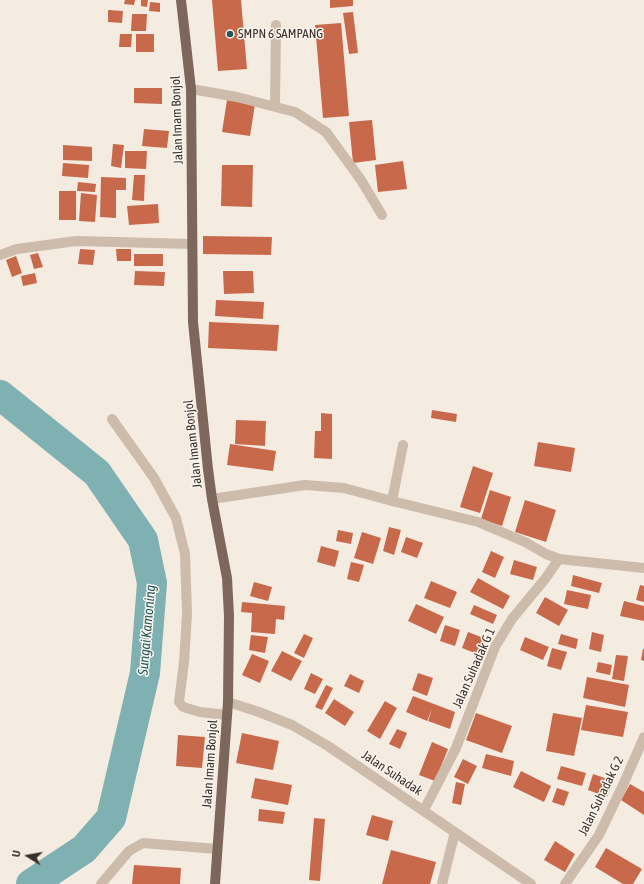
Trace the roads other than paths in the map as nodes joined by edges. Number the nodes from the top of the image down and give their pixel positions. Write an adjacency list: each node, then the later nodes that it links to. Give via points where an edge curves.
1 (181, 0): 3 (main road, Jalan Imam Bonjol)
2 (276, 25): 4 (street)
3 (191, 89): 4 (street); 6 (main road, Jalan Imam Bonjol)
4 (275, 107): 5 (street, via 295,112 326,132)
5 (382, 214)
6 (192, 244): 7 (street, via 76,241 17,248); 10 (main road, Jalan Imam Bonjol, via 193,322)
7 (0, 255)
8 (112, 418): 15 (street, via 154,478 176,518 185,554 188,614 178,702 200,712)
9 (403, 445): 11 (street)
10 (212, 499): 11 (street, via 305,485 344,488); 14 (main road, Jalan Imam Bonjol, via 227,578)
11 (392, 501): 12 (street, via 478,522)
12 (558, 559): 13 (street); 17 (street, Jalan Suhadak G 1, via 512,619 495,647 456,748)
13 (644, 568)
14 (228, 702): 15 (main road, Jalan Imam Bonjol); 17 (street, Jalan Suhadak, via 292,725)
15 (227, 715): 19 (main road, Jalan Imam Bonjol)
16 (644, 737): 24 (street, Jalan Suhadak G 2, via 599,835)
17 (424, 810): 18 (street, Jalan Suhadak)
18 (455, 832): 22 (street); 23 (street, Jalan Suhadak)
19 (217, 849): 20 (street, via 143,843 129,851); 21 (main road, Jalan Imam Bonjol)
20 (101, 884)
21 (214, 884)
22 (442, 884)
23 (531, 884)
24 (565, 884)

